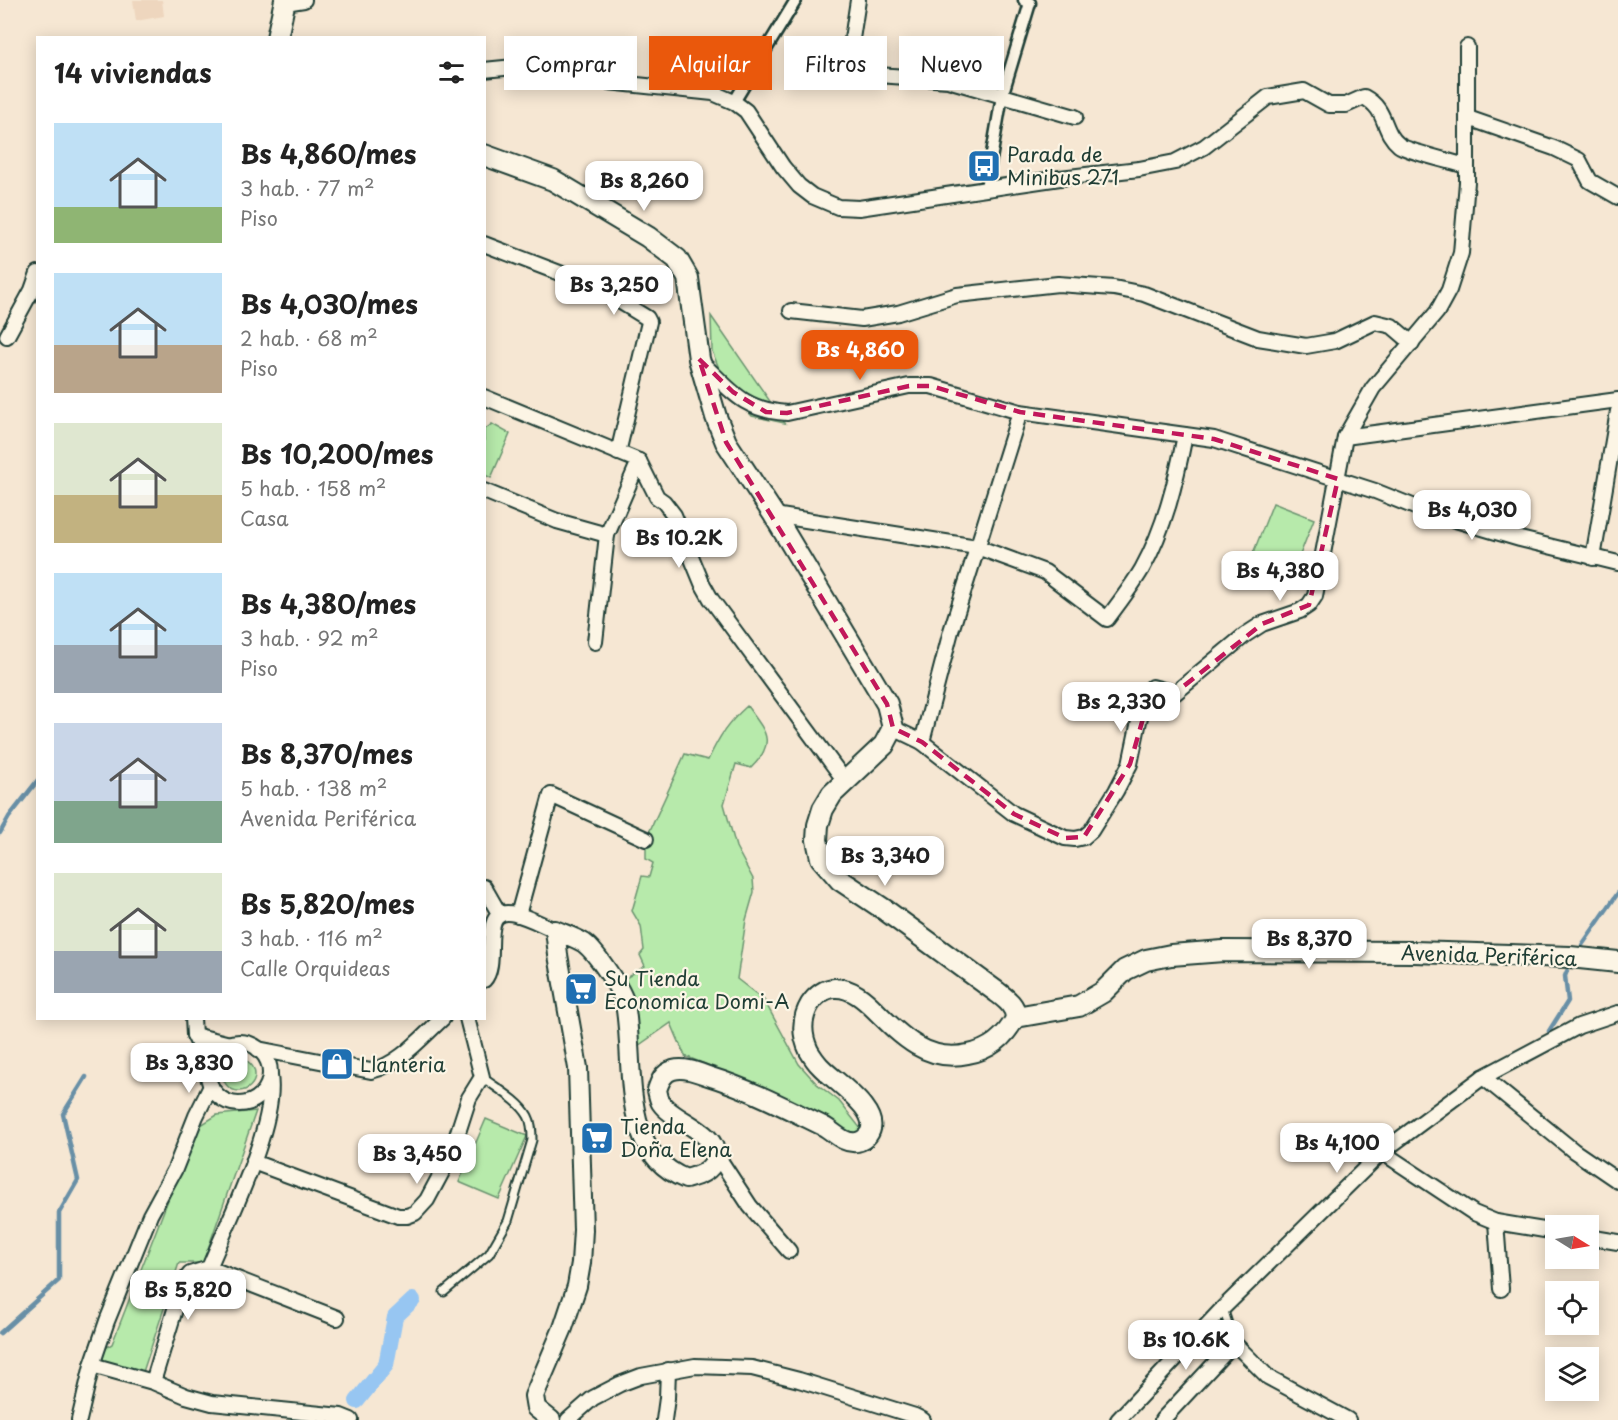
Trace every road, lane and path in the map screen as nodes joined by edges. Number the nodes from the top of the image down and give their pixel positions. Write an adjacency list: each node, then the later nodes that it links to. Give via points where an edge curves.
1 (304, 0): 5 (street)
2 (796, 0): 10 (street)
3 (858, 0): 9 (street, via 850,52 859,66 878,75 948,80)
4 (1024, 0): 9 (street, via 1030,3)
5 (285, 1): 6 (main road)
6 (277, 36)
7 (1467, 47): 12 (street)
8 (486, 70): 10 (street, via 514,67 713,93)
9 (1002, 96): 11 (street); 15 (street)
10 (734, 102): 15 (street, via 746,111 799,186 838,207 859,208)
11 (1075, 117)
12 (1468, 118): 14 (street); 16 (street, via 1579,160 1590,182)
13 (486, 156): 22 (main road, via 553,180 648,237 676,259 688,278)
14 (1466, 166): 15 (street, via 1400,146 1388,131 1376,103 1365,97 1346,105 1329,105 1304,91 1268,97 1204,147 1175,162); 21 (street, via 1461,253 1449,290)
15 (986, 188)
16 (1618, 196)
17 (486, 245): 29 (street, via 570,277 647,318)
18 (36, 278): 20 (street)
19 (791, 311): 21 (street, via 862,319 898,313 957,295 1058,284 1144,294 1258,338 1306,346 1335,340 1375,322 1392,326)
20 (7, 336)
21 (1412, 343): 28 (street, via 1373,388)
22 (699, 359): 26 (street, via 733,393 766,412 787,413 909,386 931,386); 33 (main road, via 726,442)
23 (486, 398): 29 (street)
24 (1618, 400): 28 (street)
25 (1618, 411): 36 (street)
26 (1020, 412): 27 (street); 35 (street)
27 (1185, 435): 31 (street, via 1214,439); 35 (street, via 1162,524 1142,569 1107,619 1045,572)
28 (1345, 437): 31 (street)
29 (618, 453): 30 (street)
30 (639, 461): 34 (street); 41 (street, via 657,496 674,515 711,599)
31 (1338, 479): 36 (street, via 1425,511); 40 (street, via 1315,596 1309,605 1262,624 1175,693 1152,687 1144,702 1130,764 1084,837 1065,838 1014,814)
32 (486, 491): 34 (street, via 557,521)
33 (774, 515): 35 (street); 39 (main road, via 887,704)
34 (607, 536): 38 (street)
35 (977, 547): 40 (street)
36 (1593, 558): 37 (street)
37 (1616, 561)
38 (595, 642)
39 (893, 728): 40 (street); 41 (main road, via 884,745)
40 (922, 742)
41 (845, 782): 50 (main road, via 823,809 817,840 821,858 840,880 997,992 1016,1010)
42 (646, 839): 44 (street, via 550,795)
43 (486, 893): 45 (street)
44 (518, 915): 45 (street); 46 (street)
45 (493, 916): 48 (street, via 492,962)
46 (555, 930): 67 (street, via 585,944 604,966 624,1001 633,1107 639,1130 653,1153 671,1173 686,1179 706,1171); 87 (street, via 578,1068 583,1230 577,1286 534,1396 536,1408)
47 (1618, 962): 50 (main road, Avenida Periférica, via 1414,952 1223,951 1171,955 1125,970 1103,992 1079,1006)
48 (486, 977)
49 (1618, 1013): 61 (street, via 1579,1026)
50 (1016, 1017): 67 (street, via 1008,1031 981,1052 954,1058 926,1052 857,995 836,987 827,990 814,998 805,1012 802,1029 819,1065 866,1110 871,1124 864,1140 844,1140 743,1087 684,1069 671,1070 661,1078 657,1090 661,1103 712,1143)
51 (193, 1020): 54 (street)
52 (441, 1020): 57 (street, via 383,1069 360,1070)
53 (468, 1020): 60 (street)
54 (194, 1035): 55 (street); 58 (street)
55 (230, 1044): 56 (street, via 240,1042); 58 (street, via 213,1056)
56 (258, 1049): 57 (street); 59 (street)
57 (298, 1057): 59 (street)
58 (209, 1066): 62 (street)
59 (269, 1071): 63 (street, via 272,1088)
60 (482, 1077): 68 (street, via 469,1098 450,1157 427,1200 407,1216); 77 (lane, via 528,1115 532,1140 507,1221 489,1254)
61 (1483, 1077): 66 (street); 69 (street, via 1574,1151)
62 (211, 1086): 64 (street); 65 (street)
63 (267, 1096): 64 (street, via 249,1102); 68 (street)
64 (225, 1101): 65 (street)
65 (196, 1116): 81 (street, via 150,1215)
66 (1382, 1152): 70 (street, via 1474,1213); 78 (street)
67 (716, 1154): 74 (street, via 750,1206)
68 (253, 1162): 75 (street)
69 (1618, 1181)
70 (1496, 1222): 71 (street); 76 (street)
71 (1545, 1230)
72 (1599, 1239): 73 (street)
73 (1618, 1242)
74 (789, 1251)
75 (209, 1268): 79 (street); 83 (street, via 190,1274 183,1283)
76 (1501, 1290)
77 (444, 1292)
78 (1223, 1308): 80 (lane); 90 (street)
79 (337, 1318)
80 (1234, 1343): 91 (street); 92 (street, via 1268,1377)
81 (92, 1365): 83 (street); 86 (street)
82 (668, 1370): 85 (street, via 695,1366 752,1368); 88 (street, via 620,1384 593,1398); 89 (street)
83 (153, 1382): 84 (street, via 212,1403)
84 (343, 1419)
85 (917, 1419)
86 (80, 1420)
87 (551, 1420)
88 (568, 1420)
89 (664, 1420)
90 (1118, 1420)
91 (1162, 1420)
92 (1348, 1420)

